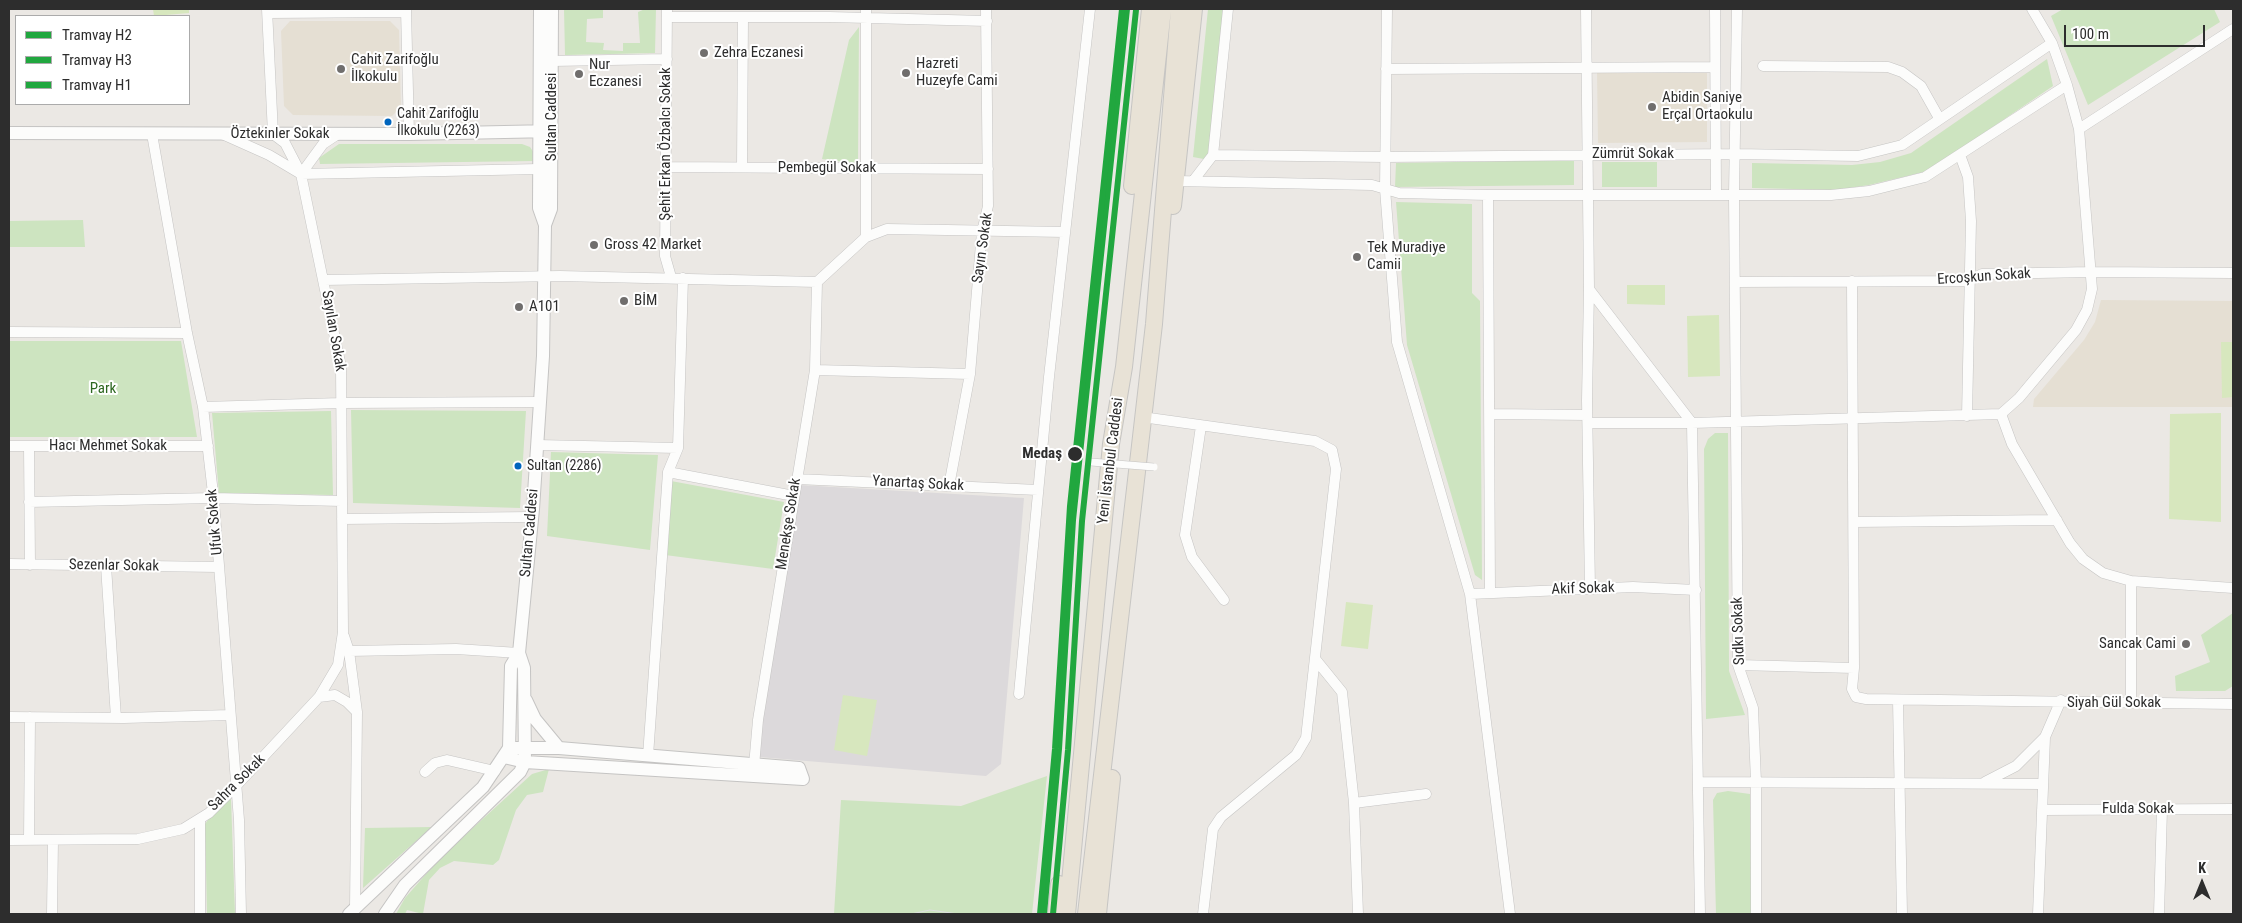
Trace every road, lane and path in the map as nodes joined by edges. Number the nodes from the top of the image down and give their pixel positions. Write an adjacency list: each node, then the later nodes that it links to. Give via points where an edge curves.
1 (540, 9): 34 (street, Sultan Caddesi)
2 (552, 9): 26 (street, Sultan Caddesi)
3 (986, 9): 22 (street, Sayın Sokak)
4 (1090, 9): 62 (street)
5 (1150, 9): 92 (highway, via 1114,363)
6 (1163, 9): 92 (highway, Yeni İstanbul Caddesi, via 1124,367)
7 (1179, 9): 75 (highway, Yeni İstanbul Caddesi)
8 (1194, 9): 54 (highway)
9 (1228, 9): 44 (street)
10 (1387, 9): 30 (street)
11 (1586, 9): 29 (street)
12 (1715, 9): 28 (street)
13 (1737, 9): 43 (street, Sıdkı Sokak)
14 (2032, 9): 24 (street)
15 (406, 10): 16 (street); 40 (street)
16 (267, 11): 38 (street)
17 (667, 13): 21 (street); 25 (street, Şehit Erkan Özbalcı Sokak)
18 (848, 13): 19 (street); 21 (street)
19 (865, 13): 20 (street); 49 (street)
20 (889, 14): 22 (street)
21 (743, 17): 48 (street)
22 (987, 21): 51 (street, Sayın Sokak)
23 (2233, 29): 33 (street)
24 (2052, 43): 31 (street); 32 (street, Zümrüt Sokak)
25 (667, 59): 26 (street); 47 (street, Şehit Erkan Özbalcı Sokak)
26 (552, 61): 34 (street, Sultan Caddesi)
27 (1763, 66): 32 (street, via 1888,67 1902,72 1921,86)
28 (1715, 67): 29 (street); 42 (street)
29 (1586, 68): 30 (street); 41 (street)
30 (1386, 69): 46 (street)
31 (2067, 84): 33 (street); 45 (street)
32 (1939, 118): 43 (street, Zümrüt Sokak, via 1902,145 1858,156)
33 (2079, 129): 64 (street)
34 (545, 131): 40 (street, Öztekinler Sokak); 50 (street, Sultan Caddesi); 60 (street, Sultan Caddesi, via 551,209)
35 (9, 133): 36 (street, Öztekinler Sokak)
36 (152, 134): 37 (street, Öztekinler Sokak); 77 (street, Ufuk Sokak)
37 (221, 134): 38 (street, Öztekinler Sokak); 52 (street, via 269,155)
38 (273, 134): 39 (street, Öztekinler Sokak); 52 (street, Sayılan Sokak, via 285,143)
39 (338, 134): 40 (street, Öztekinler Sokak); 52 (street, via 323,144)
40 (409, 134)
41 (1588, 154): 42 (street, Zümrüt Sokak); 46 (street, Zümrüt Sokak); 56 (street)
42 (1716, 154): 43 (street, Zümrüt Sokak); 58 (street)
43 (1735, 154): 59 (street, Sıdkı Sokak)
44 (1213, 155): 46 (street, Zümrüt Sokak); 53 (street)
45 (1960, 155): 59 (street, via 1925,177 1869,191 1831,195); 71 (street, via 1968,177)
46 (1385, 157): 55 (street)
47 (666, 167): 48 (street, Pembegül Sokak); 67 (street, Şehit Erkan Özbalcı Sokak, via 665,256)
48 (742, 167): 49 (street, Pembegül Sokak)
49 (865, 168): 51 (street, Pembegül Sokak); 63 (street)
50 (539, 169): 52 (street); 60 (street, Sultan Caddesi, via 540,208)
51 (988, 169): 61 (street, Sayın Sokak, via 988,206)
52 (301, 174): 69 (street, Sayılan Sokak)
53 (1193, 181): 54 (street); 55 (street, via 1372,185)
54 (1176, 182): 75 (highway)
55 (1385, 189): 57 (street, via 1399,193); 123 (street, via 1396,342)
56 (1588, 194): 57 (street); 58 (street); 74 (street)
57 (1488, 195): 83 (street)
58 (1716, 195): 59 (street)
59 (1734, 195): 73 (street, Sıdkı Sokak)
60 (545, 225): 66 (street, Sultan Caddesi)
61 (982, 232): 62 (street); 63 (street, via 887,229); 79 (street, Sayın Sokak)
62 (1065, 232): 103 (street)
63 (866, 237): 72 (street)
64 (2092, 272): 65 (street, Ercoşkun Sokak); 71 (street, Ercoşkun Sokak, via 1982,274); 84 (street, via 2087,310 2076,330 2019,398)
65 (2233, 273)
66 (544, 277): 67 (street); 69 (street); 80 (street, Sultan Caddesi, via 544,356)
67 (672, 277): 68 (street)
68 (683, 278): 72 (street); 97 (street)
69 (324, 280): 81 (street, Sayılan Sokak, via 341,367)
70 (1852, 281): 71 (street, Ercoşkun Sokak); 73 (street, Ercoşkun Sokak); 88 (street)
71 (1969, 281): 85 (street)
72 (817, 282): 78 (street, Menekşe Sokak)
73 (1735, 282): 89 (street, Sıdkı Sokak)
74 (1590, 289): 87 (street); 90 (street)
75 (1154, 324): 86 (highway, Yeni İstanbul Caddesi)
76 (9, 332): 77 (street)
77 (187, 333): 82 (street, Ufuk Sokak)
78 (815, 370): 79 (street); 101 (street, Menekşe Sokak)
79 (970, 374): 102 (street, Sayın Sokak)
80 (540, 402): 81 (street); 93 (street, Sultan Caddesi)
81 (342, 403): 82 (street); 106 (street, Sayılan Sokak)
82 (203, 407): 96 (street, Ufuk Sokak)
83 (1490, 414): 87 (street); 122 (street)
84 (2001, 414): 85 (street); 110 (street, via 2012,444)
85 (1967, 416): 88 (street)
86 (1142, 417): 91 (street); 117 (highway, Yeni İstanbul Caddesi)
87 (1588, 419): 90 (street); 120 (street)
88 (1854, 419): 89 (street); 111 (street)
89 (1737, 422): 90 (street); 130 (street, Sıdkı Sokak)
90 (1692, 423): 121 (street)
91 (1201, 426): 124 (street, via 1185,534 1192,557); 128 (street, via 1315,441 1332,450 1336,470)
92 (1111, 444): 116 (highway, Yeni İstanbul Caddesi)
93 (537, 445): 97 (street); 108 (street, Sultan Caddesi)
94 (9, 446): 95 (street, Hacı Mehmet Sokak)
95 (29, 446): 96 (street, Hacı Mehmet Sokak); 107 (street)
96 (208, 446): 105 (street, Ufuk Sokak)
97 (678, 448): 100 (street)
98 (1091, 462): 99 (street, bridge)
99 (1154, 467)
100 (668, 472): 104 (street); 148 (street)
101 (797, 479): 102 (street, Yanartaş Sokak); 104 (street, Menekşe Sokak)
102 (950, 486): 103 (street, Yanartaş Sokak)
103 (1038, 490): 132 (street)
104 (794, 496): 150 (street, Menekşe Sokak, via 758,720)
105 (213, 498): 106 (street); 107 (street); 115 (street, Ufuk Sokak)
106 (342, 500): 109 (street, Sayılan Sokak)
107 (29, 502): 113 (street)
108 (532, 517): 109 (street); 127 (street, Sultan Caddesi)
109 (342, 519): 125 (street, Sayılan Sokak)
110 (2057, 520): 111 (street); 118 (street, via 2083,559 2104,573)
111 (1854, 522): 131 (street)
112 (9, 564): 113 (street, Sezenlar Sokak)
113 (30, 565): 114 (street, Sezenlar Sokak)
114 (106, 566): 115 (street, Sezenlar Sokak); 143 (street)
115 (218, 567): 140 (street, Ufuk Sokak)
116 (1099, 575): 173 (highway, via 1087,620); 174 (highway, Yeni İstanbul Caddesi)
117 (1123, 579): 175 (highway, Yeni İstanbul Caddesi); 176 (highway, via 1127,604 1126,641)
118 (2131, 581): 119 (street); 137 (street)
119 (2233, 588)
120 (1590, 589): 121 (street, Akif Sokak); 122 (street, Akif Sokak)
121 (1696, 590): 153 (street)
122 (1490, 593): 123 (street, Akif Sokak)
123 (1470, 594): 179 (street)
124 (1224, 600)
125 (343, 632): 126 (street); 129 (street, Sayılan Sokak)
126 (349, 651): 127 (street); 139 (street)
127 (519, 653): 133 (street, via 524,668); 147 (street, Sultan Caddesi, via 511,666)
128 (1316, 660): 160 (street, via 1342,692); 177 (street, via 1306,738 1296,755 1221,817 1213,829)
129 (338, 665): 134 (street, Sahra Sokak)
130 (1738, 666): 131 (street); 154 (street, Sıdkı Sokak, via 1753,708)
131 (1854, 668): 135 (street, via 1852,690 1856,697)
132 (1019, 694)
133 (524, 695): 145 (street); 146 (street, via 535,719)
134 (319, 697): 139 (street, via 335,695); 158 (street, Sahra Sokak)
135 (1898, 700): 136 (street); 155 (street)
136 (2061, 700): 137 (street, Siyah Gül Sokak); 144 (street, Siyah Gül Sokak)
137 (2131, 703): 138 (street, Siyah Gül Sokak)
138 (2233, 704)
139 (357, 712): 168 (street)
140 (230, 715): 143 (street); 158 (street, Ufuk Sokak)
141 (9, 717): 142 (street)
142 (30, 717): 143 (street); 166 (street)
143 (116, 718)
144 (2045, 737): 156 (street, via 2016,766); 157 (street, Siyah Gül Sokak)
145 (524, 747): 146 (street); 147 (street); 149 (street)
146 (559, 748): 148 (street)
147 (507, 753): 149 (street); 151 (street)
148 (648, 756): 150 (street)
149 (526, 762): 150 (street, via 803,779 800,768); 172 (street, via 520,772 405,885)
150 (754, 766)
151 (494, 771): 152 (street, via 448,760 435,762); 168 (street, via 483,787)
152 (424, 772)
153 (1699, 782): 154 (street); 180 (street)
154 (1756, 782): 155 (street); 181 (street, Sıdkı Sokak)
155 (1900, 783): 156 (street); 182 (street)
156 (1982, 784): 157 (street)
157 (2043, 784): 163 (street, Siyah Gül Sokak)
158 (235, 788): 164 (street, Sahra Sokak); 171 (street, Ufuk Sokak)
159 (1426, 794): 160 (street)
160 (1354, 803): 178 (street)
161 (2162, 809): 162 (street, Fulda Sokak); 163 (street, Fulda Sokak); 184 (street)
162 (2233, 809)
163 (2042, 810): 183 (street, Siyah Gül Sokak)
164 (200, 819): 167 (street, Sahra Sokak, via 183,829 138,839); 170 (street)
165 (9, 840): 166 (street, Sahra Sokak)
166 (29, 840): 167 (street, Sahra Sokak)
167 (52, 840): 169 (street)
168 (351, 913)
169 (52, 914)
170 (200, 914)
171 (241, 914)
172 (385, 914)
173 (1056, 914)
174 (1067, 914)
175 (1086, 914)
176 (1098, 914)
177 (1204, 914)
178 (1358, 914)
179 (1510, 914)
180 (1700, 914)
181 (1756, 914)
182 (1902, 914)
183 (2038, 914)
184 (2159, 914)

